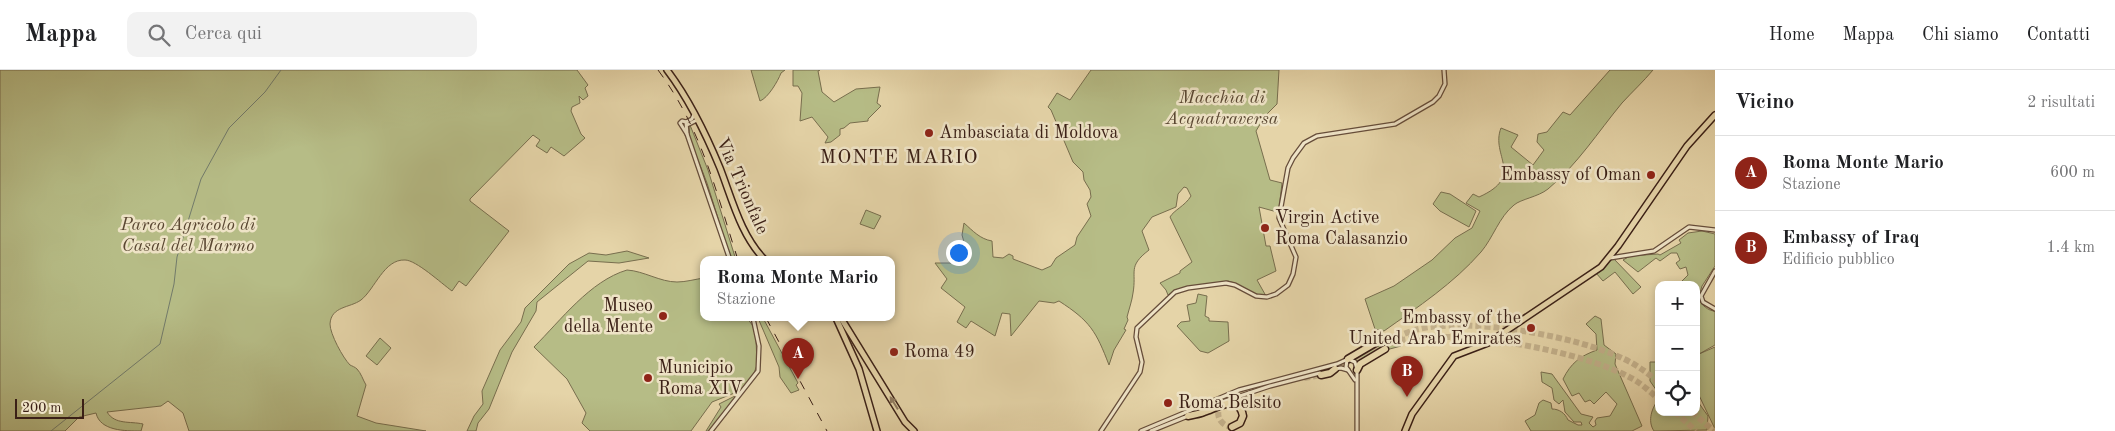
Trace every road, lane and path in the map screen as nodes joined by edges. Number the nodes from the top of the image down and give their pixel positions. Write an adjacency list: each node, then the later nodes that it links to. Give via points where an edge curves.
1 (667, 70): 3 (main road, Via Trionfale)
2 (1444, 70): 33 (street, via 1445,84 1436,99 1397,124 1314,137 1306,142 1285,177 1279,218 1296,257 1292,276 1284,289 1273,296 1262,297 1224,283 1182,290 1168,299 1137,328 1142,362 1140,371)
3 (694, 114): 5 (main road, Via Trionfale); 6 (street)
4 (1715, 115): 9 (main road, via 1686,146)
5 (697, 120): 6 (street); 12 (main road, Via Trionfale, via 746,232)
6 (687, 124): 7 (street); 7 (street, via 681,121)
7 (687, 134): 11 (street)
8 (1715, 230): 10 (street, via 1689,227 1654,251)
9 (1617, 247): 10 (street); 13 (main road)
10 (1623, 254): 13 (street)
11 (729, 256)
12 (762, 256)
13 (1609, 258): 37 (main road, via 1596,271 1497,338 1453,357 1412,414)
14 (1715, 271): 15 (street, via 1701,298)
15 (1715, 309)
16 (754, 321): 30 (street, via 759,346 758,371)
17 (838, 321): 23 (main road)
18 (842, 321): 22 (main road)
19 (1382, 340): 21 (highway)
20 (1385, 349): 26 (highway, via 1360,364)
21 (1347, 359): 25 (street); 26 (street, via 1355,362); 34 (street, via 1336,365 1232,392)
22 (871, 365): 23 (main road, via 863,364); 32 (main road, one-way to 22, via 905,422)
23 (859, 369): 31 (main road)
24 (1335, 369): 25 (street); 27 (highway); 28 (street, via 1250,391)
25 (1348, 370): 26 (street)
26 (1355, 373): 36 (street)
27 (1321, 376)
28 (1188, 416): 29 (highway, via 1233,403 1240,407 1243,416 1240,423); 35 (street)
29 (1232, 427)
30 (711, 431)
31 (877, 431)
32 (914, 431)
33 (1101, 431)
34 (1140, 431)
35 (1152, 431)
36 (1357, 431)
37 (1405, 431)

